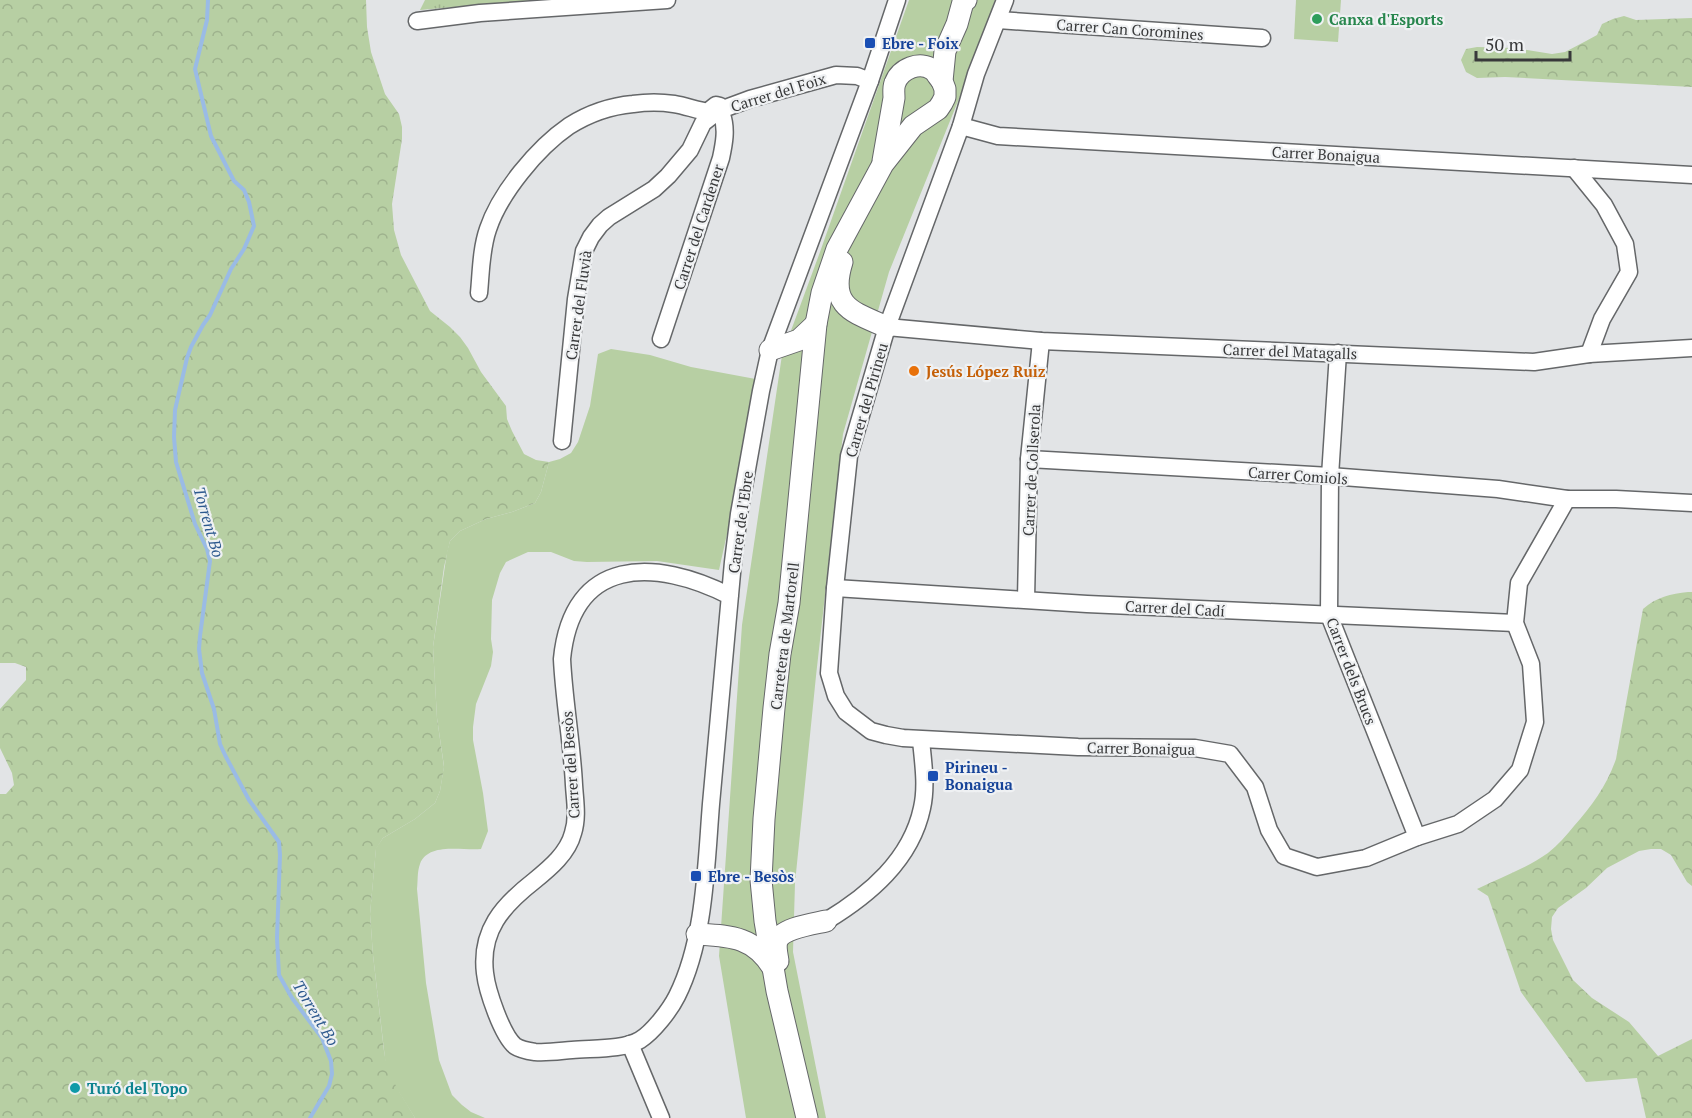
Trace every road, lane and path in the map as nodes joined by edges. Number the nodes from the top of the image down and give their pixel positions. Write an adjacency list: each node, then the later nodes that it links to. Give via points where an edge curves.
1 (667, 0): 6 (street)
2 (897, 0): 9 (street, Carrer de l'Ebre)
3 (961, 0): 8 (main road, via 933,50); 10 (main road, via 957,24 945,51)
4 (1005, 0): 5 (street, Carrer del Pirineu)
5 (998, 20): 7 (street, Carrer Can Coromines); 14 (street, Carrer del Pirineu, via 976,74)
6 (417, 21)
7 (1262, 38)
8 (917, 66): 10 (main road, via 933,70); 11 (main road, via 898,77)
9 (870, 81): 12 (street, Carrer del Foix, via 836,75 750,99); 25 (street, Carrer de l'Ebre)
10 (942, 81): 13 (main road, via 942,103)
11 (894, 98): 13 (main road, via 909,115); 15 (main road)
12 (717, 113): 19 (street, Carrer del Foix, via 663,102 634,104 591,114 569,126 531,160 500,203 483,246); 22 (street, Carrer del Cardener, via 725,122 721,158); 28 (street, Carrer del Fluvià, via 703,123 690,150 668,176 600,225 584,251)
13 (929, 115): 15 (main road, via 913,126)
14 (962, 126): 16 (street, Carrer Bonaigua, via 998,136); 21 (street, Carrer del Pirineu)
15 (883, 164): 18 (main road, Carretera de Martorell)
16 (1574, 168): 17 (street, Carrer Bonaigua); 27 (street, via 1604,205 1625,244 1629,272 1602,319)
17 (1692, 175)
18 (857, 214): 20 (main road, Carretera de Martorell, via 832,261); 21 (main road, via 838,273 839,293 849,308)
19 (479, 293)
20 (816, 324): 25 (main road, via 799,340); 36 (main road, Carretera de Martorell)
21 (887, 327): 23 (street, Carrer del Matagalls); 33 (street, Carrer del Pirineu, via 849,456)
22 (661, 339)
23 (1041, 341): 26 (street, Carrer del Matagalls); 29 (street, Carrer de Collserola)
24 (1692, 348): 27 (street, Carrer del Matagalls)
25 (770, 350): 34 (street, Carrer de l'Ebre, via 739,514)
26 (1338, 353): 27 (street, Carrer del Matagalls, via 1534,362); 30 (street, Carrer dels Brucs)
27 (1589, 354)
28 (562, 441)
29 (1029, 459): 30 (street, Carrer Comiols); 35 (street, Carrer de Collserola)
30 (1330, 476): 31 (street, Carrer Comiols, via 1497,489); 37 (street, Carrer dels Brucs)
31 (1567, 499): 32 (street); 38 (street, Carrer Bonaigua, via 1519,583)
32 (1692, 503)
33 (835, 588): 35 (street, Carrer del Cadí); 39 (street, Carrer del Pirineu, via 829,673 836,696 846,712 871,730)
34 (729, 596): 46 (street, Carrer de l'Ebre); 51 (street, Carrer del Besòs, via 684,577 636,572 605,580 582,601 568,630 562,659 576,815 573,832 550,867 501,912 483,951 488,991 508,1036 518,1048 538,1052)
35 (1026, 599): 37 (street, Carrer del Cadí)
36 (789, 603): 44 (main road, via 787,699 774,861); 44 (main road, Carretera de Martorell, via 776,687 764,819)
37 (1329, 615): 38 (street, Carrer del Cadí); 43 (street, Carrer dels Brucs)
38 (1515, 622): 43 (street, Carrer Bonaigua, via 1531,664 1535,722 1520,770 1495,799 1458,824)
39 (903, 738): 40 (street, Carrer Bonaigua); 42 (street)
40 (921, 740): 41 (street, Carrer Bonaigua); 42 (street)
41 (943, 741): 42 (street); 43 (street, Carrer Bonaigua, via 1195,748 1230,754 1255,787 1269,830 1284,856 1317,867 1366,858)
42 (924, 774): 45 (street, via 916,828 896,864 862,897)
43 (1417, 837)
44 (766, 893): 47 (main road, via 768,916 776,934); 48 (main road, via 754,921); 49 (main road, Carretera de Martorell, via 765,921)
45 (826, 921): 47 (main road, via 813,932)
46 (697, 934): 48 (main road); 51 (street, Carrer de l'Ebre, via 676,997 659,1022)
47 (793, 934): 49 (main road); 50 (main road, via 776,948 780,975)
48 (734, 937): 49 (main road)
49 (779, 965): 50 (main road, Carretera de Martorell); 54 (main road)
50 (777, 991): 53 (main road, Carretera de Martorell)
51 (630, 1044): 52 (street)
52 (661, 1118)
53 (807, 1118)
54 (820, 1118)

